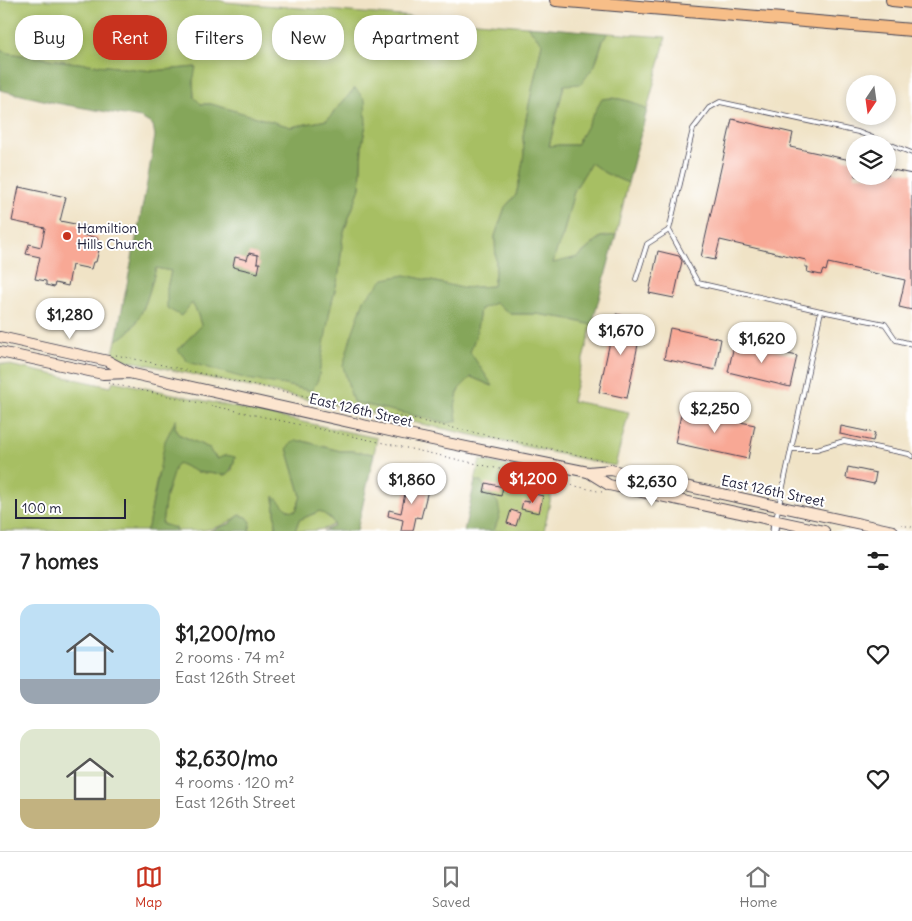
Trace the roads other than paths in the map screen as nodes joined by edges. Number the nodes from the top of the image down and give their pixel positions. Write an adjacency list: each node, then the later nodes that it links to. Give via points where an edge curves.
1 (556, 0): 4 (highway)
2 (892, 0): 3 (highway)
3 (912, 2)
4 (912, 30)
5 (912, 153): 6 (lane, via 858,132 720,102 709,108 693,129)
6 (669, 230): 7 (lane, via 647,244); 8 (lane, via 698,283)
7 (636, 279)
8 (821, 311): 10 (lane, via 885,324 896,340); 13 (lane)
9 (0, 337): 12 (main road, East 126th Street, via 108,361)
10 (912, 344)
11 (0, 352): 12 (main road, East 126th Street, via 103,374)
12 (129, 373): 15 (main road, East 126th Street)
13 (792, 449): 14 (lane, via 817,449 844,441); 16 (lane)
14 (912, 456)
15 (588, 472): 16 (main road, East 126th Street, via 611,470); 17 (main road, East 126th Street, via 609,485)
16 (779, 507): 17 (lane); 18 (main road, East 126th Street)
17 (775, 526): 19 (main road, East 126th Street)
18 (893, 527)
19 (824, 531)

